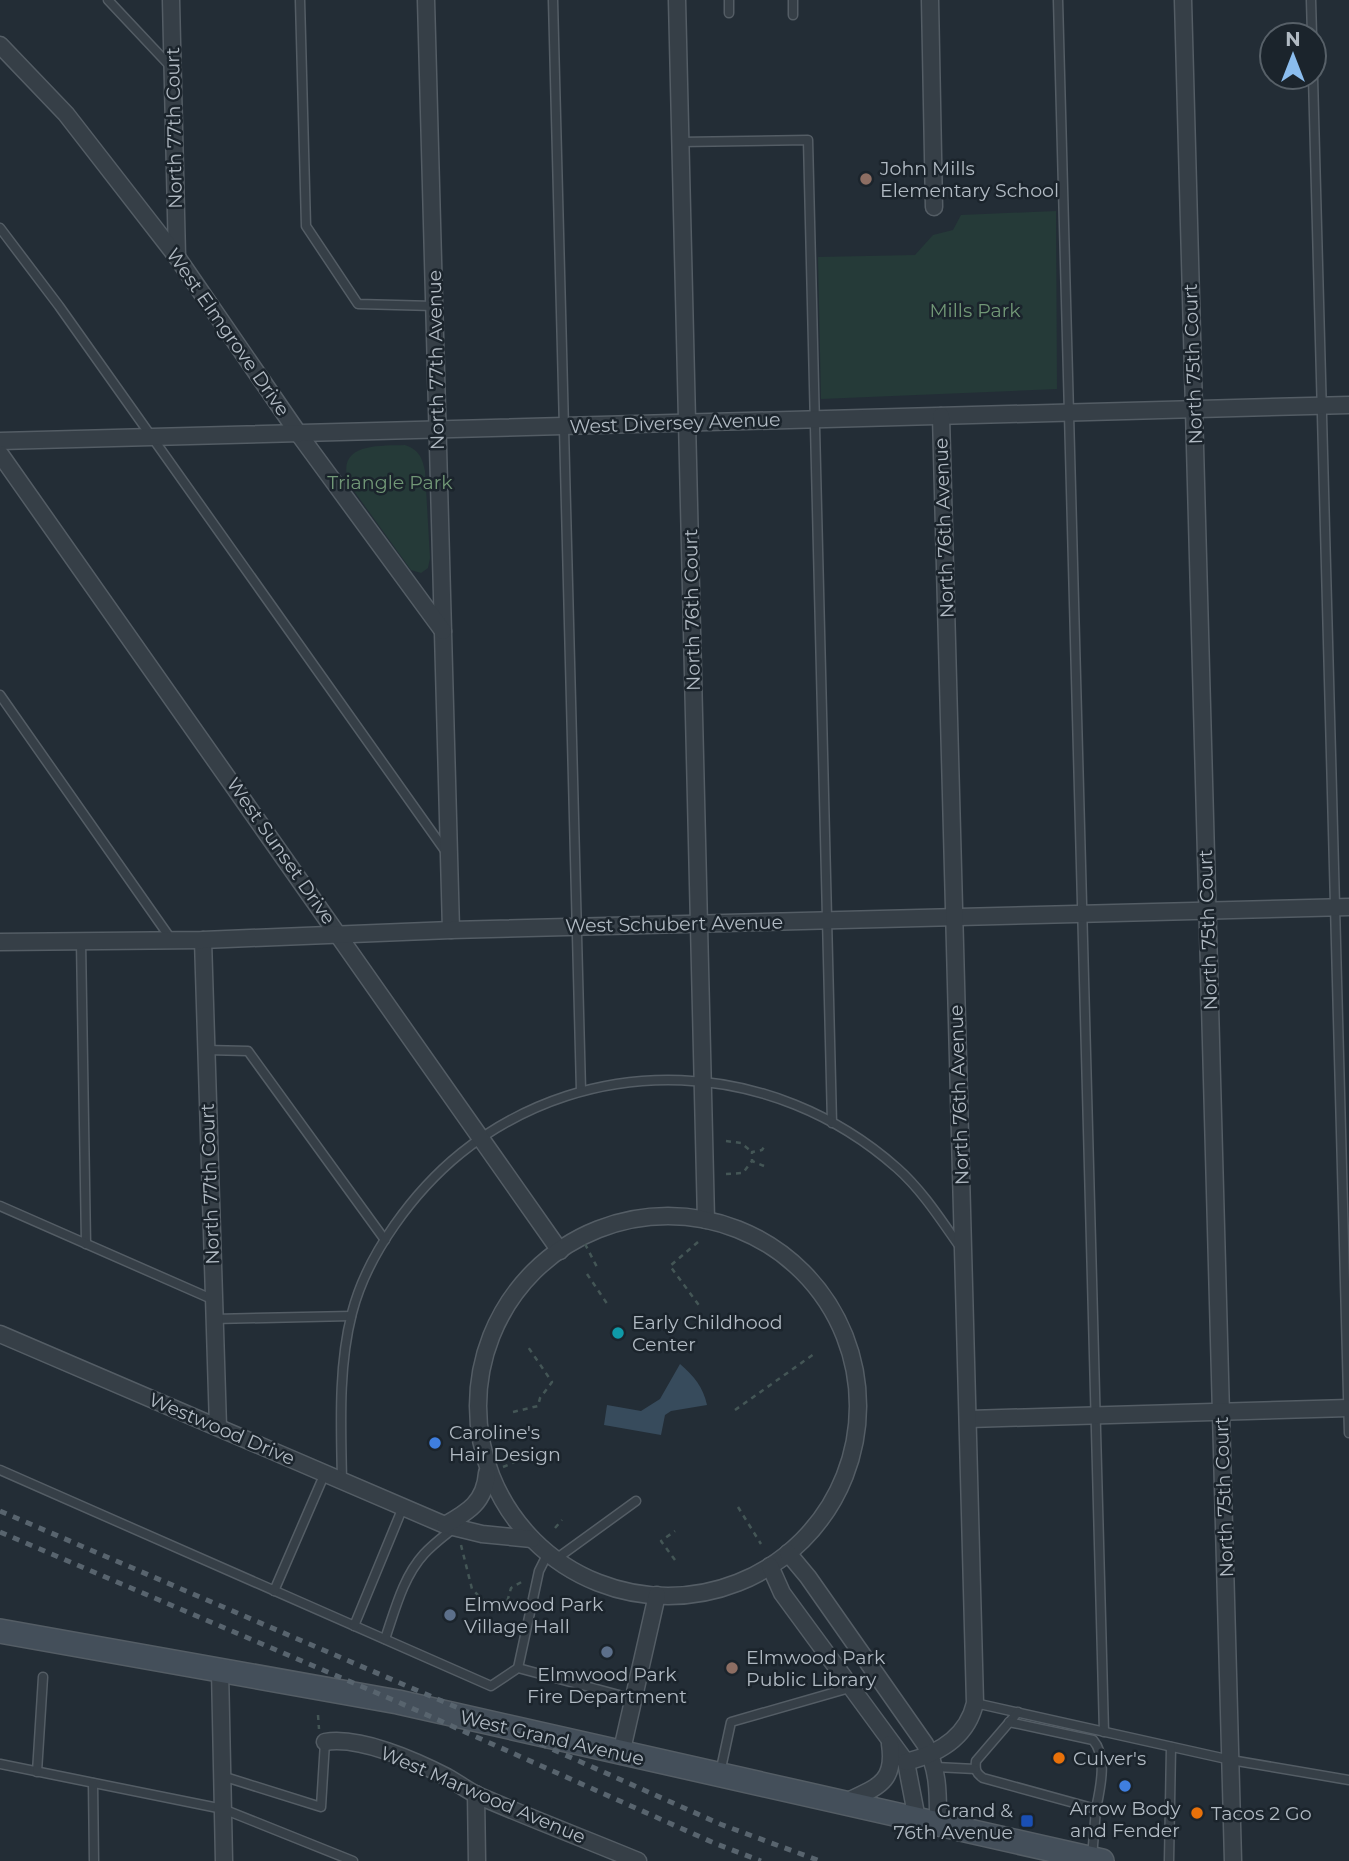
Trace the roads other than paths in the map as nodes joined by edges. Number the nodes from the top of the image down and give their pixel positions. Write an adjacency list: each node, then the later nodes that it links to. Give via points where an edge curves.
1 (108, 0): 17 (lane)
2 (172, 0): 17 (street, North 77th Court)
3 (300, 0): 23 (lane, via 306,226 358,304)
4 (426, 0): 23 (street, North 77th Avenue)
5 (553, 0): 31 (lane)
6 (677, 0): 19 (street, North 76th Court)
7 (729, 0): 13 (lane)
8 (793, 0): 14 (lane)
9 (930, 0): 20 (street)
10 (1058, 0): 27 (lane)
11 (1183, 0): 26 (street, North 75th Court)
12 (1311, 0): 15 (lane)
13 (729, 13)
14 (793, 15)
15 (1312, 21)
16 (0, 45): 22 (street, West Elmgrove Drive, via 66,114)
17 (173, 69): 22 (street, North 77th Court)
18 (1313, 91): 25 (lane)
19 (680, 142): 29 (lane, via 808,140); 30 (street, North 76th Court)
20 (934, 207)
21 (0, 228): 34 (lane)
22 (177, 257): 33 (street, West Elmgrove Drive)
23 (434, 306): 32 (street, North 77th Avenue)
24 (1349, 405): 25 (street, West Diversey Avenue)
25 (1321, 406): 26 (street, West Diversey Avenue); 40 (lane)
26 (1194, 410): 27 (street, West Diversey Avenue); 41 (street, North 75th Court)
27 (1068, 413): 28 (street, West Diversey Avenue); 42 (lane)
28 (941, 416): 29 (street, West Diversey Avenue); 43 (street, North 76th Avenue)
29 (815, 419): 30 (street, West Diversey Avenue); 44 (lane)
30 (687, 423): 31 (street, West Diversey Avenue); 45 (street, North 76th Court)
31 (564, 426): 32 (street, West Diversey Avenue); 46 (lane)
32 (437, 429): 33 (street, West Diversey Avenue); 37 (street, North 77th Avenue)
33 (298, 433): 34 (street, West Diversey Avenue); 37 (street, West Elmgrove Drive)
34 (151, 437): 35 (street, West Diversey Avenue); 39 (lane)
35 (0, 441)
36 (0, 454): 48 (street, West Sunset Drive)
37 (443, 631): 39 (street, North 77th Avenue)
38 (0, 695): 49 (lane)
39 (449, 855): 47 (street, North 77th Avenue)
40 (1342, 907): 41 (street, West Schubert Avenue); 68 (lane)
41 (1208, 910): 42 (street, West Schubert Avenue); 69 (street, North 75th Court)
42 (1082, 914): 43 (street, West Schubert Avenue); 70 (lane)
43 (955, 918): 44 (street, West Schubert Avenue); 63 (street, North 76th Avenue)
44 (828, 921): 45 (street, West Schubert Avenue); 56 (lane)
45 (700, 923): 46 (street, West Schubert Avenue); 54 (street, North 76th Court)
46 (576, 927): 47 (street, West Schubert Avenue); 55 (lane)
47 (450, 930): 48 (street, West Schubert Avenue)
48 (340, 935): 50 (street, West Schubert Avenue); 57 (street, West Sunset Drive)
49 (172, 940): 50 (street, West Schubert Avenue); 51 (street, West Schubert Avenue)
50 (202, 940): 53 (street, North 77th Court)
51 (80, 941): 52 (street, West Schubert Avenue); 61 (lane)
52 (0, 942)
53 (206, 1050): 60 (lane, via 248,1051); 64 (street, North 77th Court)
54 (704, 1082): 55 (lane, via 652,1079); 56 (lane, via 771,1096); 59 (street, North 76th Court)
55 (581, 1091): 57 (lane, via 536,1107)
56 (832, 1123): 63 (lane, via 900,1171)
57 (481, 1137): 60 (lane, via 419,1192); 62 (street, West Sunset Drive)
58 (0, 1206): 61 (lane)
59 (706, 1220): 62 (street, via 662,1217 625,1222 596,1231); 82 (street, via 757,1239 802,1271 835,1314 853,1361 858,1413 849,1465 822,1518)
60 (385, 1240): 65 (lane)
61 (86, 1244): 64 (lane)
62 (560, 1251): 75 (street, via 515,1294 488,1346 478,1404)
63 (964, 1252): 71 (street, North 76th Avenue)
64 (214, 1300): 66 (street, North 77th Court)
65 (351, 1317): 66 (lane); 77 (lane, via 341,1405)
66 (214, 1320): 72 (street, North 77th Court)
67 (0, 1334): 72 (street, Westwood Drive)
68 (1349, 1408): 69 (street); 73 (lane)
69 (1221, 1412): 70 (street); 103 (street, North 75th Court)
70 (1096, 1415): 71 (street); 98 (lane)
71 (969, 1419): 95 (street, North 76th Avenue)
72 (218, 1427): 76 (street, Westwood Drive)
73 (1349, 1433)
74 (0, 1470): 85 (lane)
75 (492, 1471): 80 (street, via 481,1500); 81 (street, via 515,1518)
76 (325, 1474): 77 (street, Westwood Drive); 85 (lane)
77 (342, 1481): 79 (street, Westwood Drive)
78 (636, 1502): 83 (lane)
79 (403, 1507): 80 (street, Westwood Drive); 87 (lane)
80 (453, 1532): 81 (street, Westwood Drive); 89 (lane, via 423,1555 412,1570)
81 (532, 1539): 83 (street)
82 (788, 1553): 84 (street); 105 (street)
83 (552, 1556): 86 (street, via 610,1586); 90 (lane, via 539,1571)
84 (770, 1566): 86 (street, via 717,1589); 93 (street, via 782,1593)
85 (274, 1591): 87 (lane)
86 (657, 1595): 94 (street)
87 (354, 1626): 89 (lane)
88 (0, 1631): 91 (main road, West Grand Avenue)
89 (385, 1639): 90 (lane, via 491,1686)
90 (517, 1668): 94 (lane)
91 (219, 1670): 102 (main road, West Grand Avenue, via 386,1700); 109 (street)
92 (43, 1677): 108 (lane)
93 (853, 1687): 99 (street); 110 (lane, via 730,1722)
94 (634, 1699): 102 (street)
95 (975, 1703): 96 (lane); 105 (street, via 973,1713)
96 (1018, 1713): 97 (lane); 98 (lane)
97 (1009, 1722): 107 (lane, via 976,1761); 116 (lane, via 1093,1740 1101,1765)
98 (1104, 1732): 101 (lane)
99 (890, 1741): 104 (street); 114 (street, via 888,1775)
100 (325, 1742): 109 (lane, via 321,1807); 113 (street, West Marwood Avenue, via 358,1744 409,1759)
101 (1171, 1746): 103 (lane); 124 (lane)
102 (621, 1754): 110 (main road, West Grand Avenue)
103 (1231, 1760): 111 (lane); 125 (street, North 75th Court)
104 (906, 1762): 105 (street); 117 (street)
105 (934, 1762): 107 (lane); 117 (street, via 938,1781)
106 (0, 1764): 108 (lane)
107 (975, 1769): 116 (lane, via 983,1778)
108 (37, 1772): 112 (lane)
109 (222, 1776): 115 (street)
110 (720, 1776): 114 (main road, West Grand Avenue)
111 (1349, 1780)
112 (93, 1783): 115 (lane); 119 (lane)
113 (475, 1794): 122 (street); 123 (street, West Marwood Avenue)
114 (844, 1803): 117 (main road, West Grand Avenue)
115 (223, 1809): 120 (street); 121 (lane)
116 (1096, 1809): 118 (lane)
117 (928, 1821): 118 (main road, West Grand Avenue, via 1028,1849)
118 (1097, 1860)
119 (94, 1861)
120 (224, 1861)
121 (351, 1861)
122 (477, 1861)
123 (638, 1861)
124 (1169, 1861)
125 (1233, 1861)

